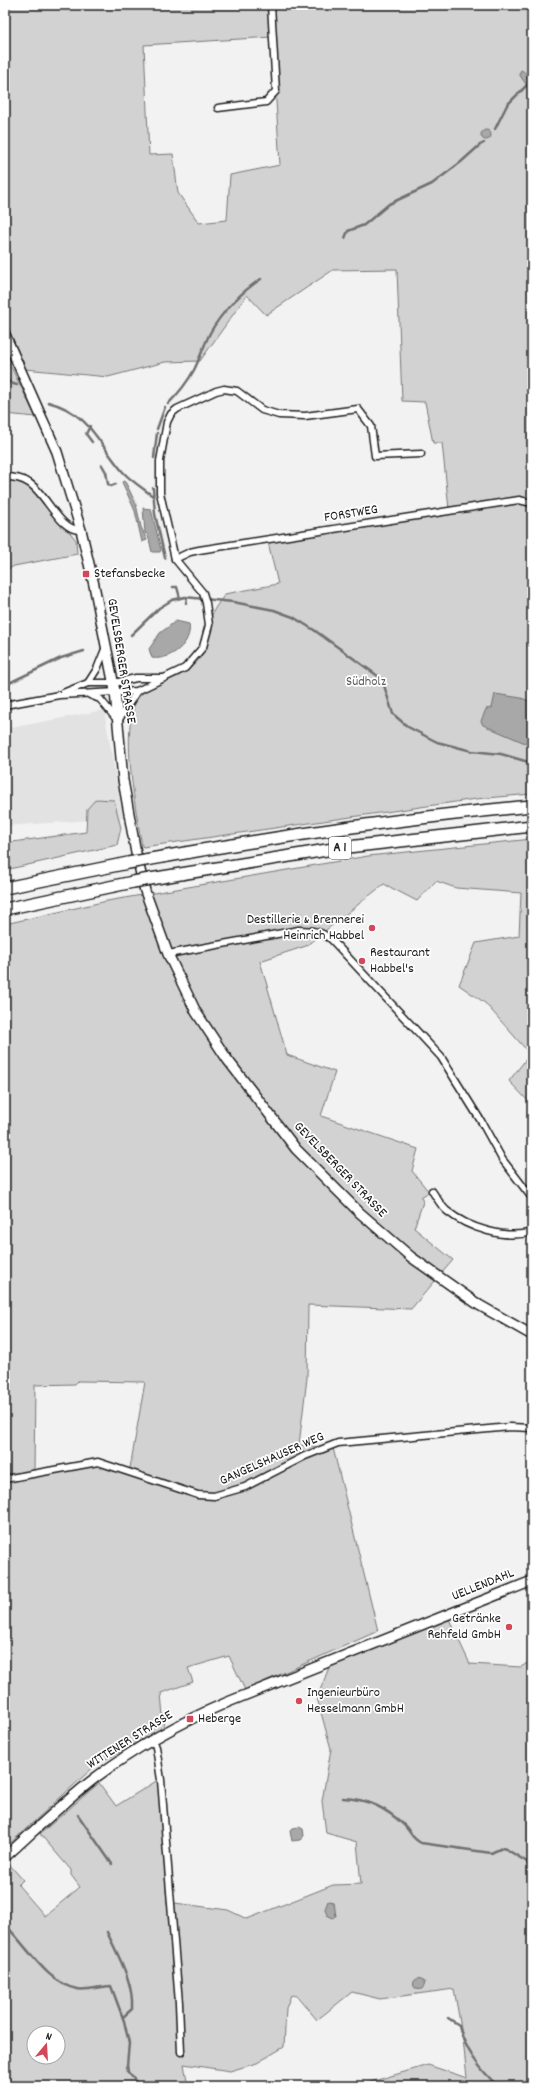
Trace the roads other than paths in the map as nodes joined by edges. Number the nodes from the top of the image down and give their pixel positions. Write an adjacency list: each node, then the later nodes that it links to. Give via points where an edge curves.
1 (271, 5): 2 (street, via 276,91 266,102)
2 (218, 108)
3 (5, 335): 7 (main road, GEVELSBERGER STRASSE, via 56,452)
4 (421, 454): 8 (street, via 375,456 371,426 358,409 305,416 279,415 262,410 237,391 216,390 177,409 167,422 160,461 160,493)
5 (5, 477): 7 (street, via 18,477 29,482 40,492 65,525)
6 (532, 504): 8 (street, FORSTWEG, via 519,500 190,552)
7 (81, 530): 9 (main road, GEVELSBERGER STRASSE)
8 (176, 559): 10 (street, via 203,593 208,625 203,647 185,668)
9 (107, 646): 11 (street); 12 (main road, GEVELSBERGER STRASSE)
10 (164, 678): 12 (street, via 136,678); 13 (street)
11 (88, 683): 12 (street); 14 (street)
12 (114, 687): 13 (street); 15 (street); 17 (main road, GEVELSBERGER STRASSE)
13 (137, 691): 17 (street)
14 (60, 695): 15 (street); 16 (street)
15 (89, 695): 17 (street, via 100,699)
16 (5, 705)
17 (118, 721): 22 (main road, GEVELSBERGER STRASSE, via 123,780 136,853 145,891)
18 (532, 806): 20 (highway, A 1, bridge, via 279,836)
19 (532, 826): 21 (highway, A 1, bridge, via 339,848 133,882)
20 (5, 888)
21 (5, 909)
22 (168, 954): 24 (street, via 291,931 316,930 324,934 441,1057 502,1159); 26 (main road, GEVELSBERGER STRASSE, via 196,1012 210,1034 296,1149 359,1212 411,1257 479,1305)
23 (432, 1191): 25 (street, via 446,1210 470,1224 511,1234 523,1235)
24 (532, 1198)
25 (532, 1232)
26 (532, 1335)
27 (532, 1428): 28 (street, GANGELSHAUSER WEG, via 503,1428 338,1443 305,1456 245,1487 214,1496 198,1495 98,1462)
28 (5, 1479)
29 (532, 1581): 30 (main road, UELLENDAHL)
30 (378, 1642): 31 (main road, WITTENER STRASSE, via 204,1712)
31 (152, 1739): 32 (main road, WITTENER STRASSE, via 94,1779); 33 (street, via 156,1746 161,1780)
32 (5, 1856)
33 (181, 2052)

